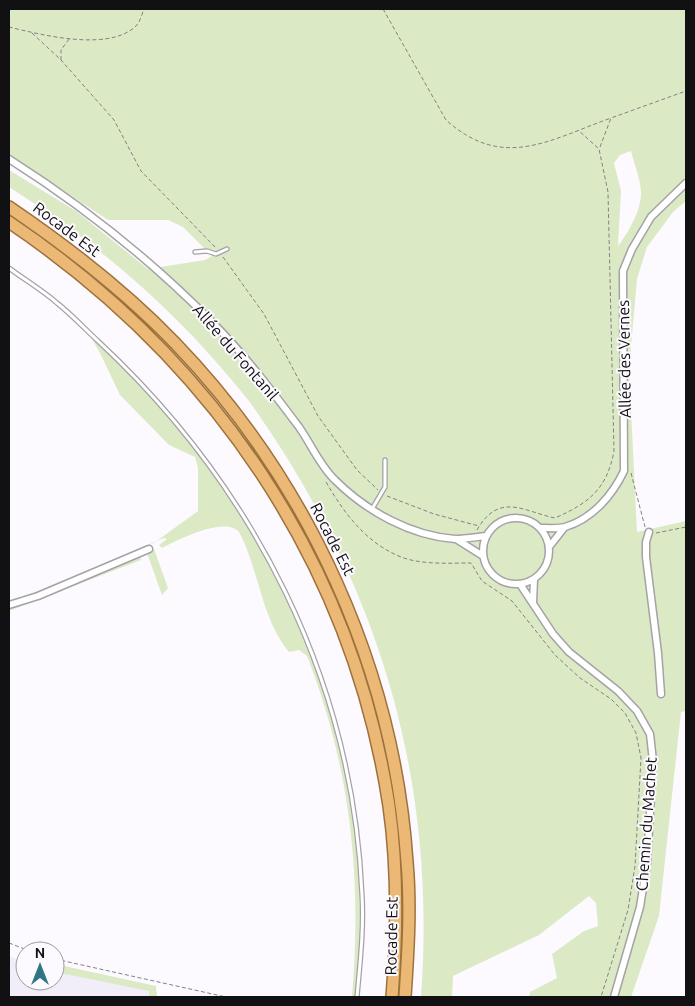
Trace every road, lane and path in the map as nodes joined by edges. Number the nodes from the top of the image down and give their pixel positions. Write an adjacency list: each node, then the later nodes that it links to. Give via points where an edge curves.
1 (144, 9): 5 (path, via 138,25 124,35 106,39)
2 (384, 9): 9 (path, via 446,120 462,134 484,145 507,149 525,147)
3 (9, 27): 4 (path)
4 (32, 33): 5 (path); 6 (path)
5 (70, 38): 6 (path, via 61,50)
6 (61, 60): 17 (path, via 114,120 141,171)
7 (686, 91): 8 (path)
8 (611, 118): 9 (path); 10 (path)
9 (578, 130): 10 (path)
10 (599, 149): 24 (path, via 610,214 614,451 611,468 595,494 578,508 555,518 510,507 498,510)
11 (9, 158): 23 (street, Allée du Fontanil, via 62,192 173,282 248,362 335,480)
12 (686, 184): 20 (street, Allée des Vernes, via 651,216 623,271)
13 (9, 206): 46 (highway, Rocade Est, via 120,290 201,371 261,448 295,501 327,561 370,668 395,768 408,863)
14 (9, 222): 45 (highway, Rocade Est, via 111,300 193,381 250,455 283,506 316,568 357,672 383,772 395,876)
15 (227, 248): 17 (lane)
16 (195, 252): 17 (lane)
17 (220, 252): 22 (path, via 264,314 318,416 357,470)
18 (9, 268): 44 (lane, via 57,303 137,377 200,451 282,580 315,659 332,712 351,794 362,897)
19 (385, 460): 22 (lane)
20 (625, 467): 27 (street, Allée des Vernes, via 616,488 605,500 589,516); 28 (path, via 634,477)
21 (324, 478): 36 (path, via 354,524 374,543 402,558)
22 (382, 494): 23 (lane); 24 (path)
23 (372, 510): 31 (street, Allée du Fontanil, via 402,526)
24 (479, 526): 30 (path)
25 (686, 527): 28 (path)
26 (540, 528): 27 (street, Allée des Vernes); 29 (street, via 527,520 511,518 501,521); 32 (street)
27 (564, 528): 32 (street, Allée des Vernes)
28 (649, 532): 41 (street, via 646,557)
29 (486, 536): 30 (street, Allée du Fontanil); 35 (street)
30 (474, 537): 31 (street, Allée du Fontanil)
31 (456, 539): 34 (street, Allée du Fontanil)
32 (549, 547): 37 (street, via 546,565)
33 (150, 549): 40 (street)
34 (471, 550): 35 (street, Allée du Fontanil); 36 (path)
35 (482, 556): 38 (street, via 492,574 509,584)
36 (471, 563): 47 (path, via 482,581 512,601 555,655 625,713 636,733 641,758 635,866 628,910)
37 (534, 579): 38 (street); 39 (street)
38 (520, 584): 39 (street, Chemin du Machet)
39 (533, 604): 48 (street, Chemin du Machet, via 569,652 618,691 637,711 650,734 653,761 647,864 640,907)
40 (9, 605)
41 (661, 694)
42 (65, 961): 43 (path)
43 (226, 997)
44 (358, 997)
45 (392, 997)
46 (405, 997)
47 (601, 997)
48 (614, 997)

